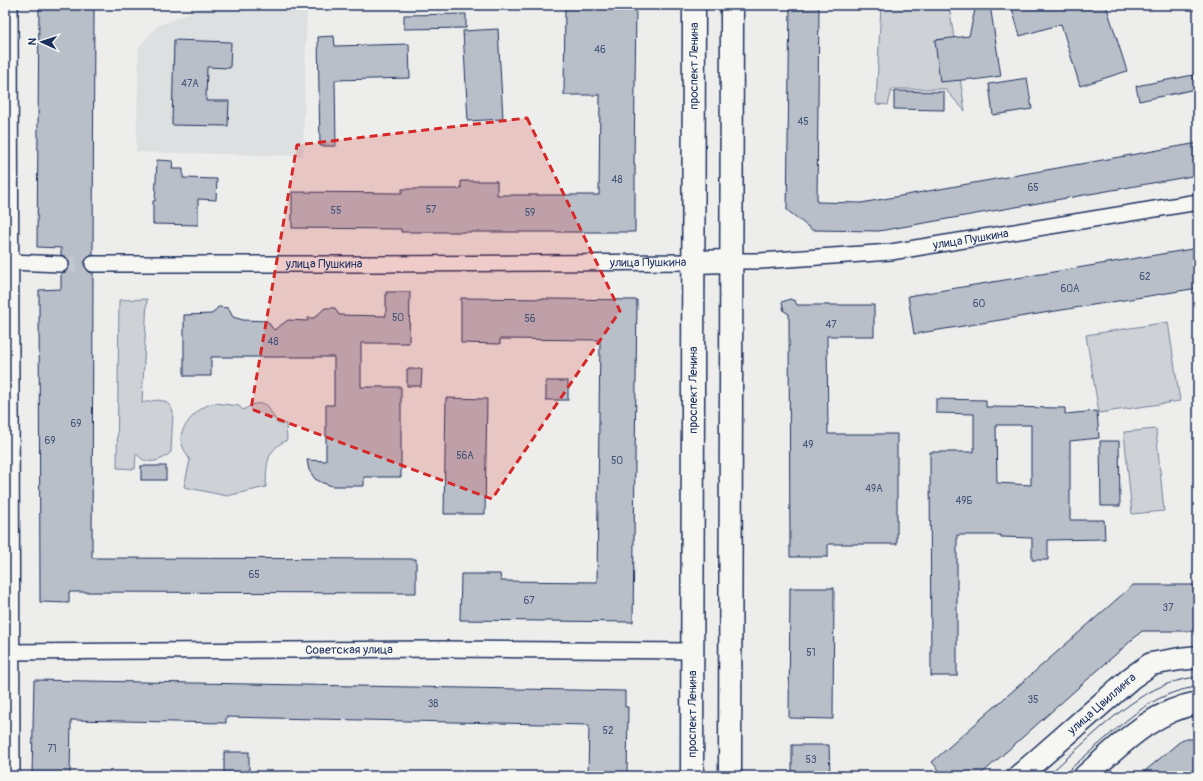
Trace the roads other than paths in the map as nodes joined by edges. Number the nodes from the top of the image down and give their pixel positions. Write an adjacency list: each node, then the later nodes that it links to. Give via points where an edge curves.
1 (10, 5): 5 (street)
2 (694, 5): 6 (main road, проспект Ленина)
3 (732, 5): 7 (main road)
4 (1198, 202): 7 (street, улица Пушкина, via 891,252)
5 (10, 262): 8 (street); 11 (street)
6 (694, 262): 7 (main road, улица Пушкина); 9 (street, улица Пушкина); 10 (main road, проспект Ленина)
7 (731, 262): 16 (main road)
8 (61, 264)
9 (93, 264)
10 (692, 651): 11 (street, Советская улица, via 436,649); 15 (main road, проспект Ленина)
11 (8, 652): 14 (street)
12 (1198, 657): 17 (main road, улица Цвиллинга, via 1151,664 1131,678)
13 (1198, 703): 18 (main road, via 1175,709 1151,721)
14 (12, 776)
15 (692, 776)
16 (730, 776)
17 (1019, 776)
18 (1085, 776)

